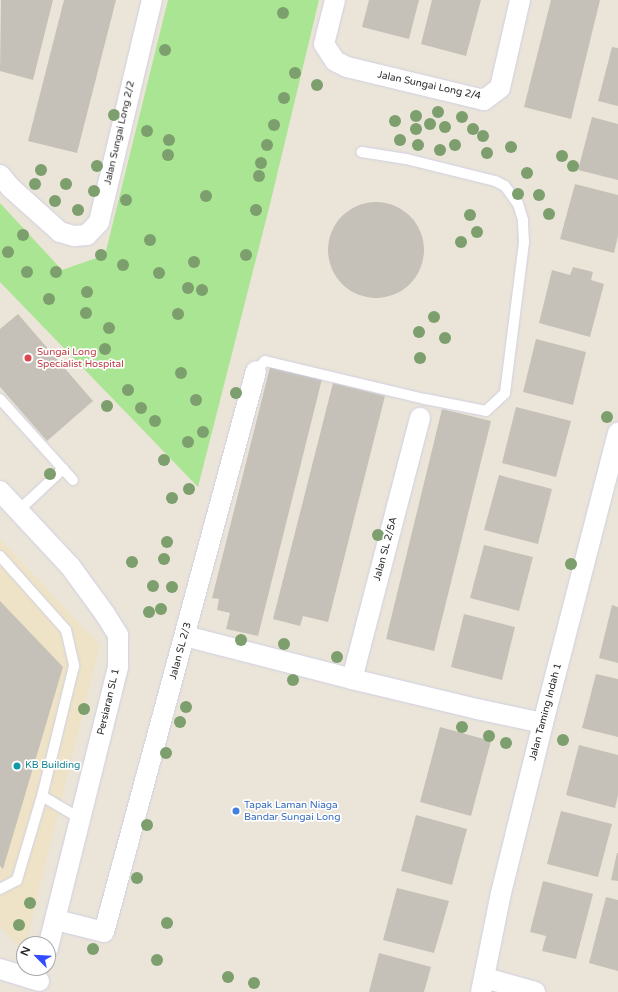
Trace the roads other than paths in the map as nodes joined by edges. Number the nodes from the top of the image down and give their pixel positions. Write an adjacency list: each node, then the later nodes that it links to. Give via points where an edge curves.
1 (152, 0): 5 (street, Jalan Sungai Long 2/2, via 99,222 88,235 74,236 60,232)
2 (335, 0): 3 (street, Jalan Sungai Long 2/4, via 324,44 335,60 347,67 484,100 500,88)
3 (520, 0)
4 (362, 152): 6 (lane, via 406,159 495,181 505,186 518,204 524,242 505,393 486,410 424,399 265,361)
5 (0, 175)
6 (256, 371): 15 (street, Jalan SL 2/3)
7 (0, 399): 10 (lane)
8 (420, 418): 16 (street, Jalan SL 2/5A)
9 (618, 433): 17 (street, Jalan Taming Indah 1)
10 (63, 468): 11 (lane); 13 (lane)
11 (72, 480)
12 (2, 496): 13 (street, Persiaran SL 1)
13 (18, 511): 19 (street, Persiaran SL 1, via 70,566 118,635 118,667)
14 (0, 556): 18 (lane, via 66,630 74,666)
15 (185, 636): 16 (street); 21 (street, Jalan SL 2/3, via 104,932)
16 (352, 679): 17 (street)
17 (543, 723): 25 (street, Jalan Taming Indah 1, via 501,893)
18 (42, 796): 19 (lane); 20 (lane, via 17,880)
19 (81, 819): 21 (street, Persiaran SL 1)
20 (0, 889)
21 (56, 920): 22 (street, Persiaran SL 1)
22 (51, 936)
23 (0, 969): 24 (street)
24 (40, 980)
25 (483, 985): 26 (street)
26 (535, 992)

